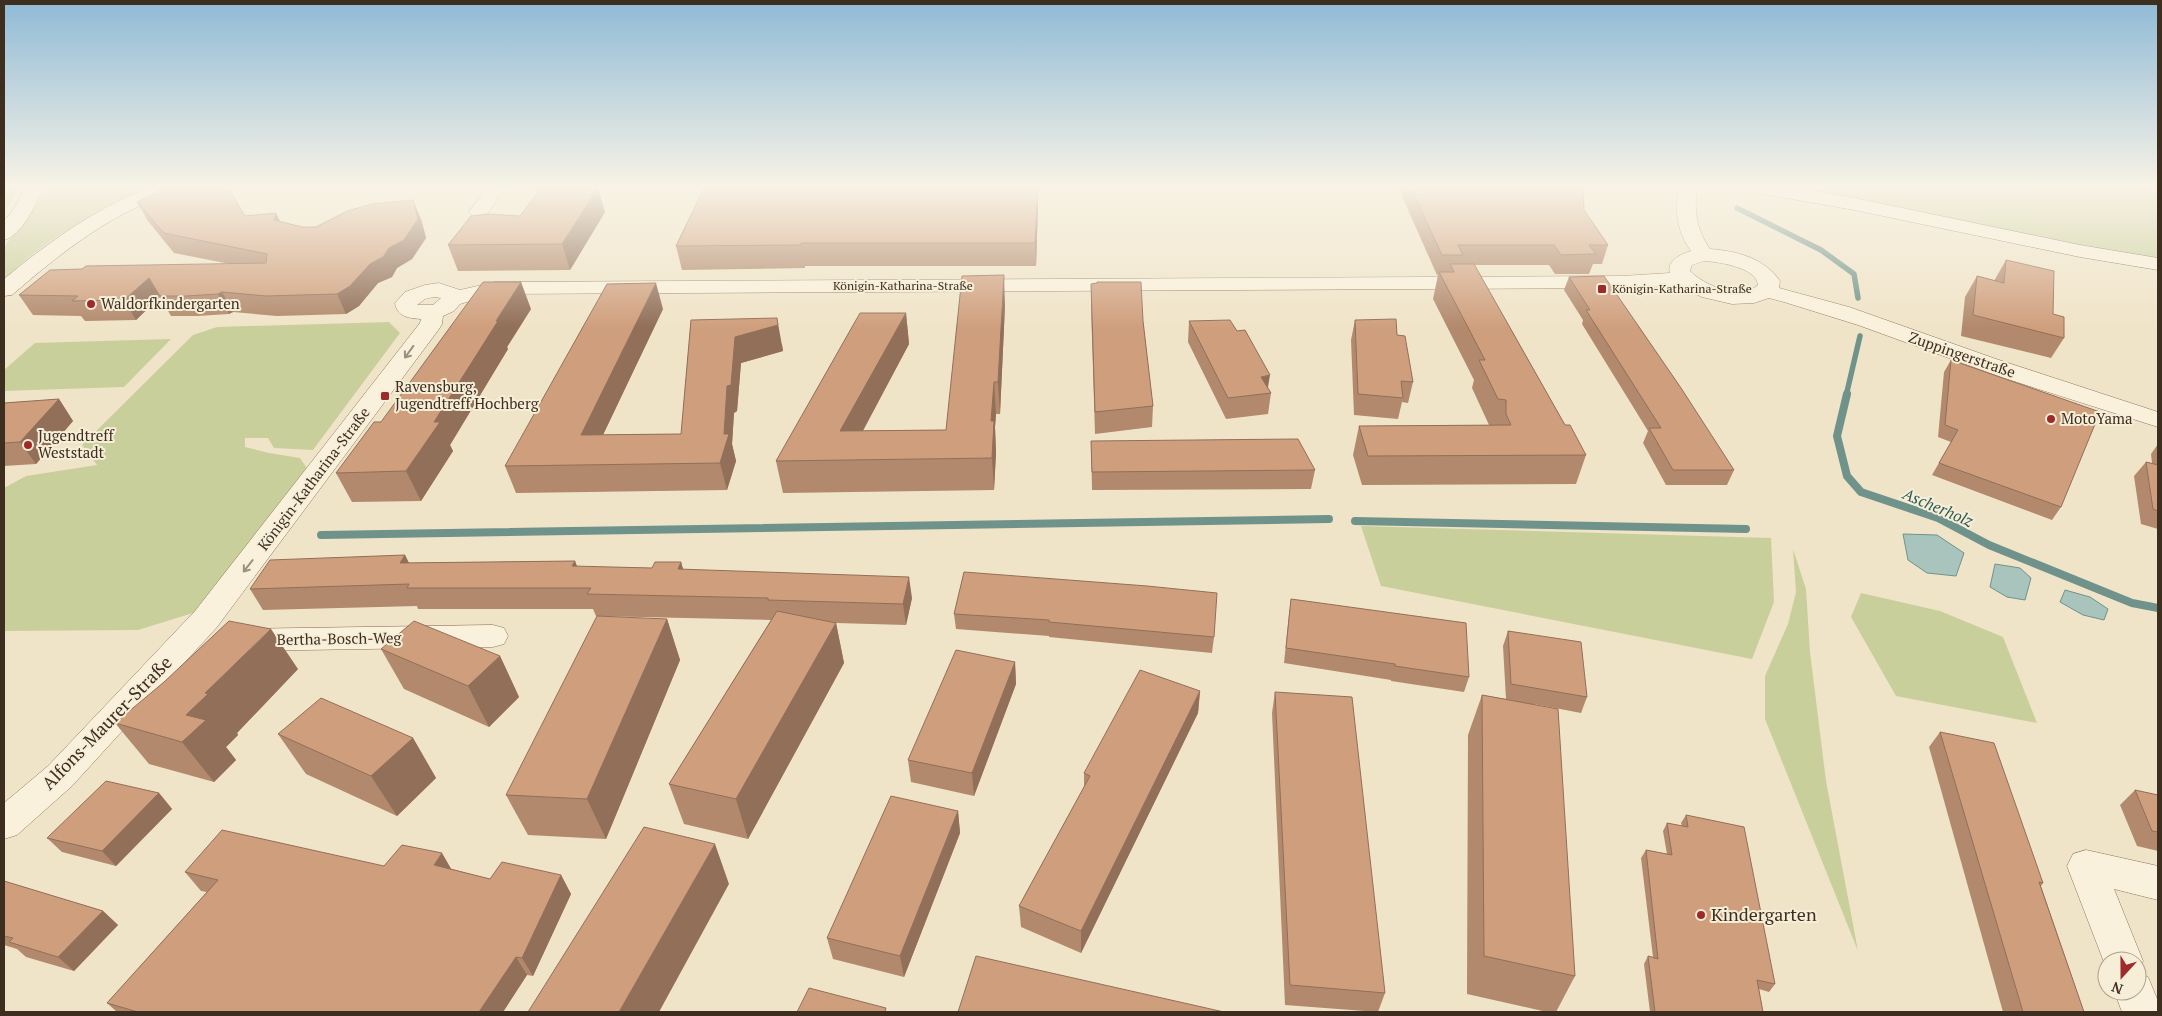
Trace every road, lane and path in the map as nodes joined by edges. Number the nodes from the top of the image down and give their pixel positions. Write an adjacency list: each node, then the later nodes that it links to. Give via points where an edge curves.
1 (76, 233): 7 (street)
2 (1688, 233): 4 (street)
3 (1996, 233): 5 (street)
4 (1704, 255): 6 (street, via 1684,260 1680,265 1679,271); 8 (street, via 1731,258 1755,268 1768,281)
5 (2158, 264)
6 (1685, 279): 8 (street, Zuppingerstraße, via 1703,290 1731,297 1756,296); 10 (street, Königin-Katharina-Straße, one-way to 10, via 1622,282 494,288 452,299 444,307 430,312 431,324)
7 (4, 290)
8 (1766, 291): 9 (street, Zuppingerstraße, via 1836,310)
9 (2158, 420)
10 (196, 630): 11 (street, Bertha-Bosch-Weg); 12 (street, Alfons-Maurer-Straße, via 60,776)
11 (493, 636)
12 (4, 824)
13 (2158, 883): 14 (street, via 2086,866)
14 (2119, 951)

